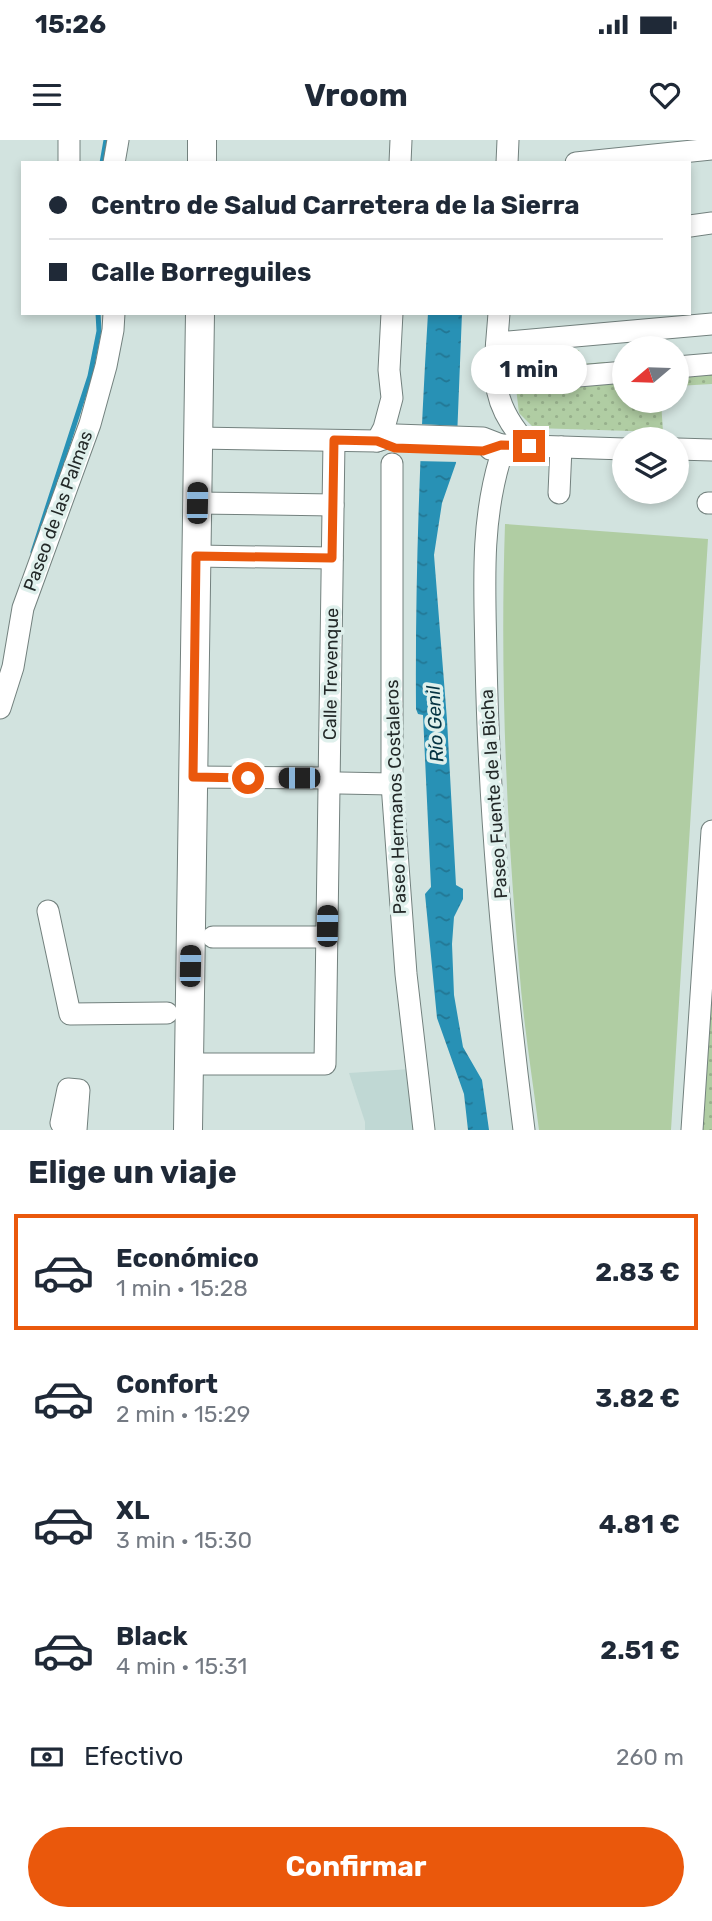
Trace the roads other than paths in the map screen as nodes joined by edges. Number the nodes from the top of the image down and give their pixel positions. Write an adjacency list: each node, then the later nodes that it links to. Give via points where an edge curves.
1 (69, 140): 7 (street)
2 (118, 140): 8 (street)
3 (202, 140): 9 (main road)
4 (401, 140): 10 (street)
5 (508, 140): 11 (street)
6 (712, 149): 12 (street)
7 (69, 161)
8 (114, 161)
9 (202, 161)
10 (400, 161)
11 (507, 161)
12 (595, 161)
13 (712, 223): 14 (street)
14 (691, 226)
15 (114, 315): 39 (street, Paseo de las Palmas, via 90,424 23,608)
16 (200, 315): 25 (main road)
17 (392, 315): 28 (street, Paseo Hermanos Costaleros)
18 (499, 315): 20 (street)
19 (712, 324): 20 (street)
20 (497, 343): 27 (street, via 499,400 514,430)
21 (712, 364): 22 (street)
22 (690, 366)
23 (612, 373): 24 (street)
24 (508, 382)
25 (198, 438): 26 (street); 35 (main road)
26 (334, 440): 28 (street); 36 (street, Calle Trevenque)
27 (529, 446): 29 (street); 30 (street)
28 (390, 447): 30 (street); 42 (street, Paseo Hermanos Costaleros)
29 (561, 447): 31 (street); 34 (street)
30 (492, 448): 51 (street, Paseo Fuente de la Bicha, via 484,542 488,756)
31 (612, 449)
32 (689, 449): 33 (street)
33 (712, 450)
34 (559, 493)
35 (197, 503): 36 (street); 37 (main road)
36 (333, 505): 38 (street, Calle Trevenque)
37 (196, 556): 38 (street); 40 (main road)
38 (332, 558): 41 (street, Calle Trevenque)
39 (0, 708)
40 (193, 777): 41 (street); 48 (main road)
41 (334, 781): 42 (street); 48 (street, Calle Trevenque, via 325,1064)
42 (392, 784): 50 (street, Paseo Hermanos Costaleros, via 406,974)
43 (712, 831): 52 (street)
44 (48, 911): 47 (street, via 70,1014)
45 (213, 937): 46 (street)
46 (322, 937)
47 (167, 1013)
48 (189, 1064): 49 (main road)
49 (188, 1130)
50 (424, 1130)
51 (524, 1130)
52 (692, 1130)

